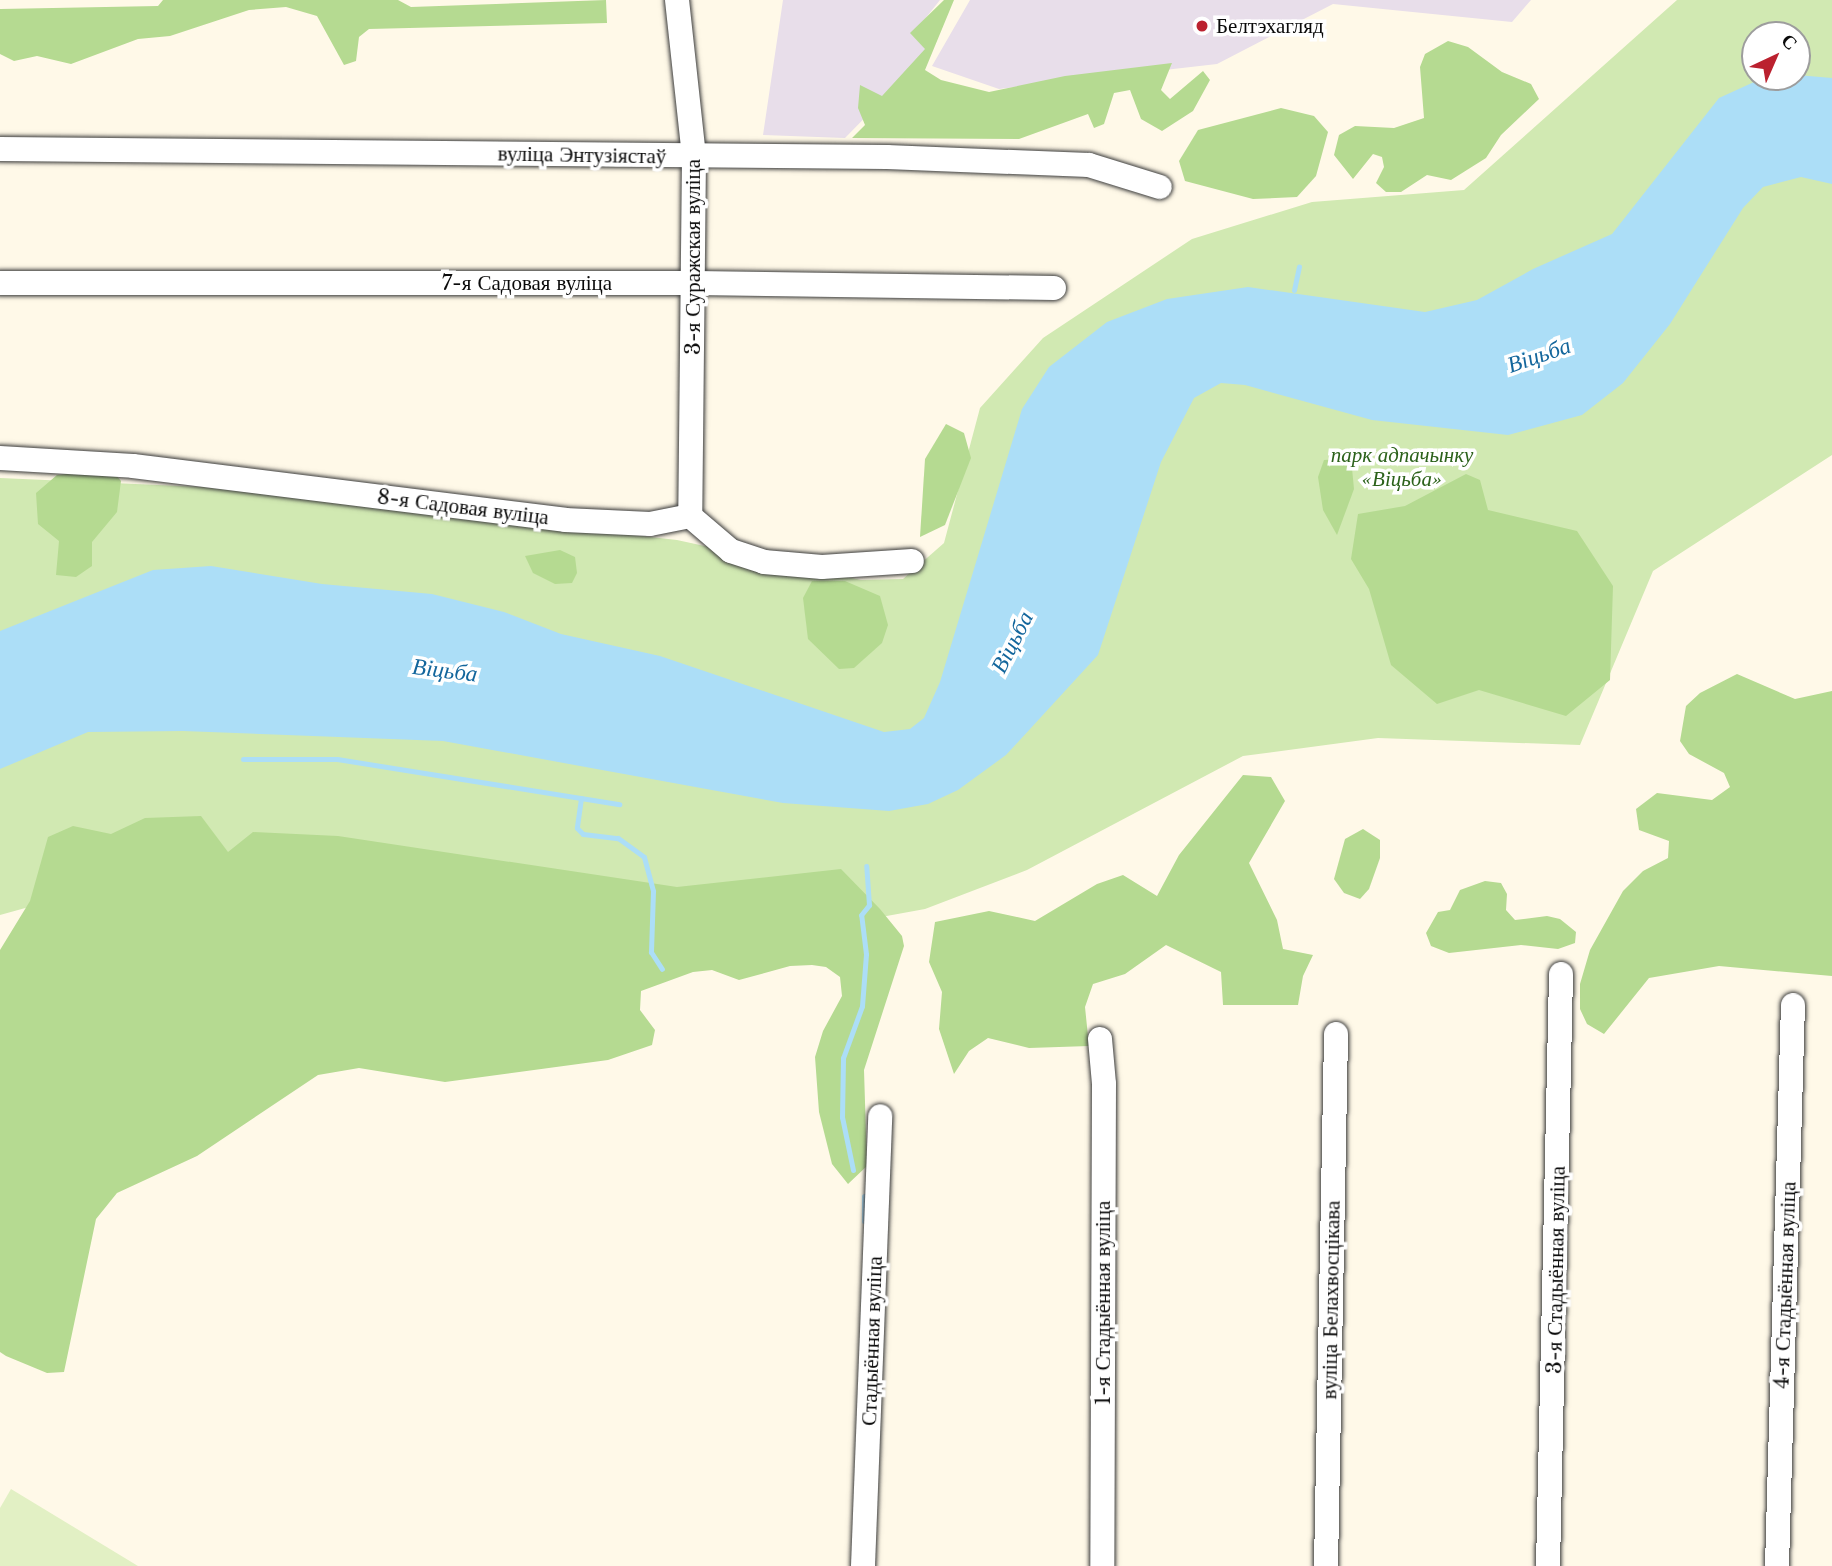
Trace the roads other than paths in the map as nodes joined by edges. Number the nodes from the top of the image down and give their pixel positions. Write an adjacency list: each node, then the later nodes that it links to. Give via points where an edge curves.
1 (677, 0): 3 (street, 3-я Суражская вуліца)
2 (0, 149): 3 (street, вуліца Энтузіястаў)
3 (694, 157): 4 (street, вуліца Энтузіястаў, via 887,157 1089,165); 5 (street, 3-я Суражская вуліца)
4 (1160, 187)
5 (696, 283): 6 (street, 7-я Садовая вуліца); 7 (street, 7-я Садовая вуліца); 9 (street, 3-я Суражская вуліца)
6 (0, 284)
7 (1054, 288)
8 (0, 458): 9 (street, 8-я Садовая вуліца, via 133,466 565,520 650,524)
9 (690, 516): 10 (street, via 731,551 764,562 822,567)
10 (912, 561)
11 (1561, 974): 19 (street, 3-я Стадыённая вуліца)
12 (1793, 1005): 20 (street, 4-я Стадыённая вуліца)
13 (1336, 1034): 18 (street, вуліца Белахвосцікава)
14 (1100, 1039): 17 (street, 1-я Стадыённая вуліца, via 1104,1084)
15 (880, 1116): 16 (street, Стадыённая вуліца)
16 (863, 1566)
17 (1101, 1566)
18 (1326, 1566)
19 (1548, 1566)
20 (1777, 1566)

